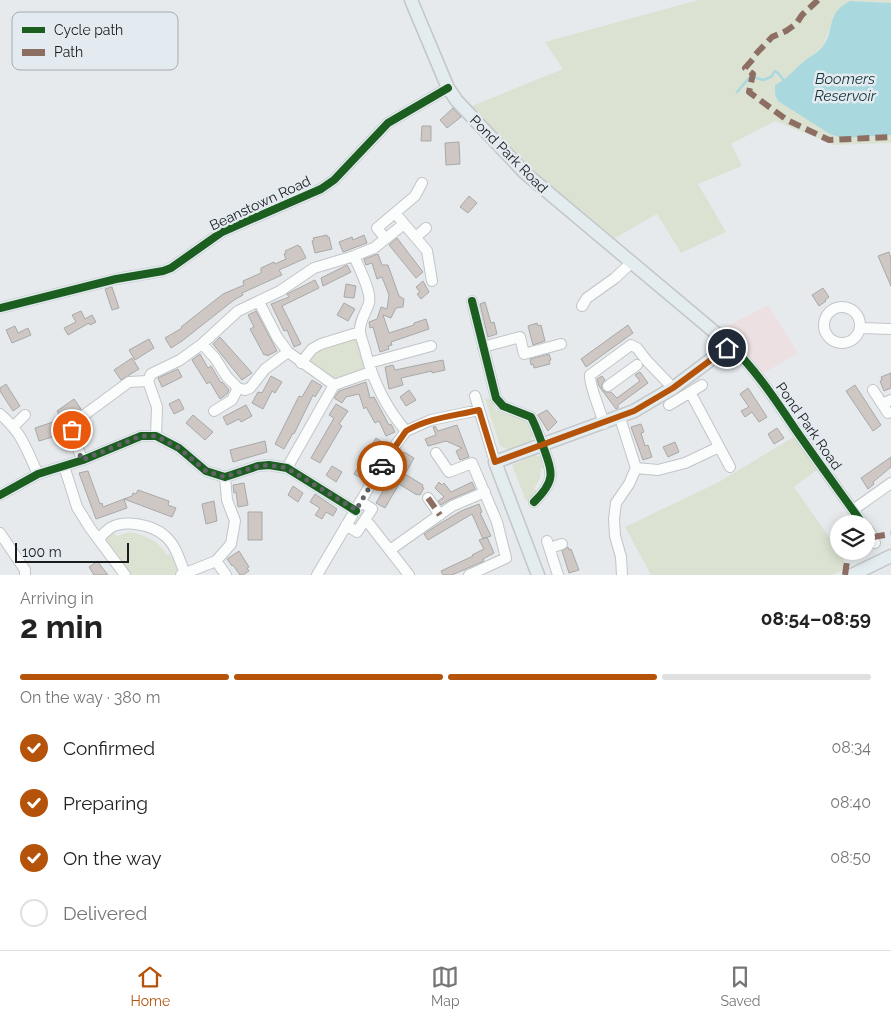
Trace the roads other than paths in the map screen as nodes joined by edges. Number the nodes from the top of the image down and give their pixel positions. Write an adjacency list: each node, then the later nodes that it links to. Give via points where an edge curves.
1 (411, 0): 2 (main road, Pond Park Road)
2 (448, 88): 10 (main road, Pond Park Road, via 525,173); 15 (street, Beanstown Road, via 388,123 334,180 321,189 222,232 171,268)
3 (422, 183): 4 (street, via 415,196)
4 (395, 214): 5 (street); 8 (street, via 377,228)
5 (404, 224): 7 (street); 8 (street)
6 (426, 228): 7 (street)
7 (416, 237): 11 (street, via 427,251)
8 (385, 238): 9 (street, via 374,248)
9 (354, 256): 13 (street, via 314,268); 18 (street, via 370,294)
10 (632, 262): 14 (street, via 587,298); 21 (main road, Pond Park Road)
11 (432, 280)
12 (472, 301): 23 (street)
13 (260, 302): 19 (street, via 238,311); 24 (street)
14 (582, 306)
15 (0, 308)
16 (860, 328): 17 (street)
17 (891, 329)
18 (360, 332): 26 (street, via 321,344 312,349); 28 (street)
19 (202, 344): 30 (street, via 180,360 151,374); 34 (street)
20 (561, 344): 23 (street, via 524,354 520,337)
21 (730, 345): 35 (main road); 67 (street, Pond Park Road, via 765,384)
22 (431, 346): 28 (street)
23 (483, 347): 50 (street, via 496,398 503,406 531,416)
24 (288, 352): 26 (street); 34 (street, via 265,369 250,388)
25 (611, 360): 29 (street); 35 (street, via 631,345); 46 (street, via 590,375)
26 (302, 363): 31 (street)
27 (636, 365): 29 (street)
28 (370, 368): 31 (street); 48 (street, via 393,416)
29 (622, 376): 33 (street)
30 (148, 381): 49 (street, via 157,407); 53 (street, via 129,382 76,421 72,430)
31 (334, 385): 57 (street)
32 (702, 385): 37 (street)
33 (608, 386)
34 (238, 388): 42 (street, via 232,400)
35 (673, 388): 45 (main road)
36 (873, 390): 40 (street)
37 (690, 392): 39 (street); 51 (street)
38 (475, 396): 41 (street)
39 (669, 404)
40 (887, 406)
41 (479, 410): 48 (street, via 431,420); 54 (street)
42 (214, 411)
43 (0, 414): 47 (street)
44 (25, 415): 47 (street)
45 (620, 418): 46 (main road); 58 (street)
46 (604, 424): 50 (main road)
47 (14, 426): 59 (street)
48 (406, 431): 66 (street)
49 (156, 436): 53 (street, via 141,436); 60 (street, via 179,448 206,471)
50 (542, 445): 54 (main road); 65 (street, via 551,467 550,479 545,491)
51 (719, 447): 56 (street); 58 (street, via 685,463 658,470)
52 (436, 453): 62 (street, via 449,472 472,463)
53 (82, 460): 55 (street)
54 (495, 462): 85 (main road)
55 (64, 466): 59 (street); 73 (street, via 77,507)
56 (730, 467)
57 (287, 468): 60 (street, via 258,466); 66 (street)
58 (636, 468): 87 (street, via 616,503 615,536)
59 (38, 474): 63 (street)
60 (225, 477): 77 (street, via 227,500 235,521 231,544)
61 (891, 483): 67 (street)
62 (485, 492): 68 (street, via 452,506); 84 (street, via 506,558)
63 (0, 494)
64 (428, 498): 68 (street)
65 (534, 502)
66 (358, 506): 70 (street, via 372,509); 71 (street)
67 (853, 510): 69 (street, Pond Park Road)
68 (440, 515): 75 (street)
69 (857, 515)
70 (365, 521): 71 (street, via 357,532); 75 (street)
71 (346, 525): 82 (street)
72 (0, 533): 79 (street, via 25,570)
73 (99, 539): 78 (street, via 111,528 130,523 147,526 165,535 176,550); 80 (street)
74 (562, 544): 86 (street, via 548,544)
75 (390, 550): 83 (street)
76 (891, 556): 88 (main road)
77 (216, 561): 78 (street); 81 (street)
78 (183, 574)
79 (25, 575)
80 (125, 575)
81 (226, 575)
82 (317, 575)
83 (409, 575)
84 (469, 575)
85 (538, 575)
86 (558, 575)
87 (622, 575)
88 (852, 575)

